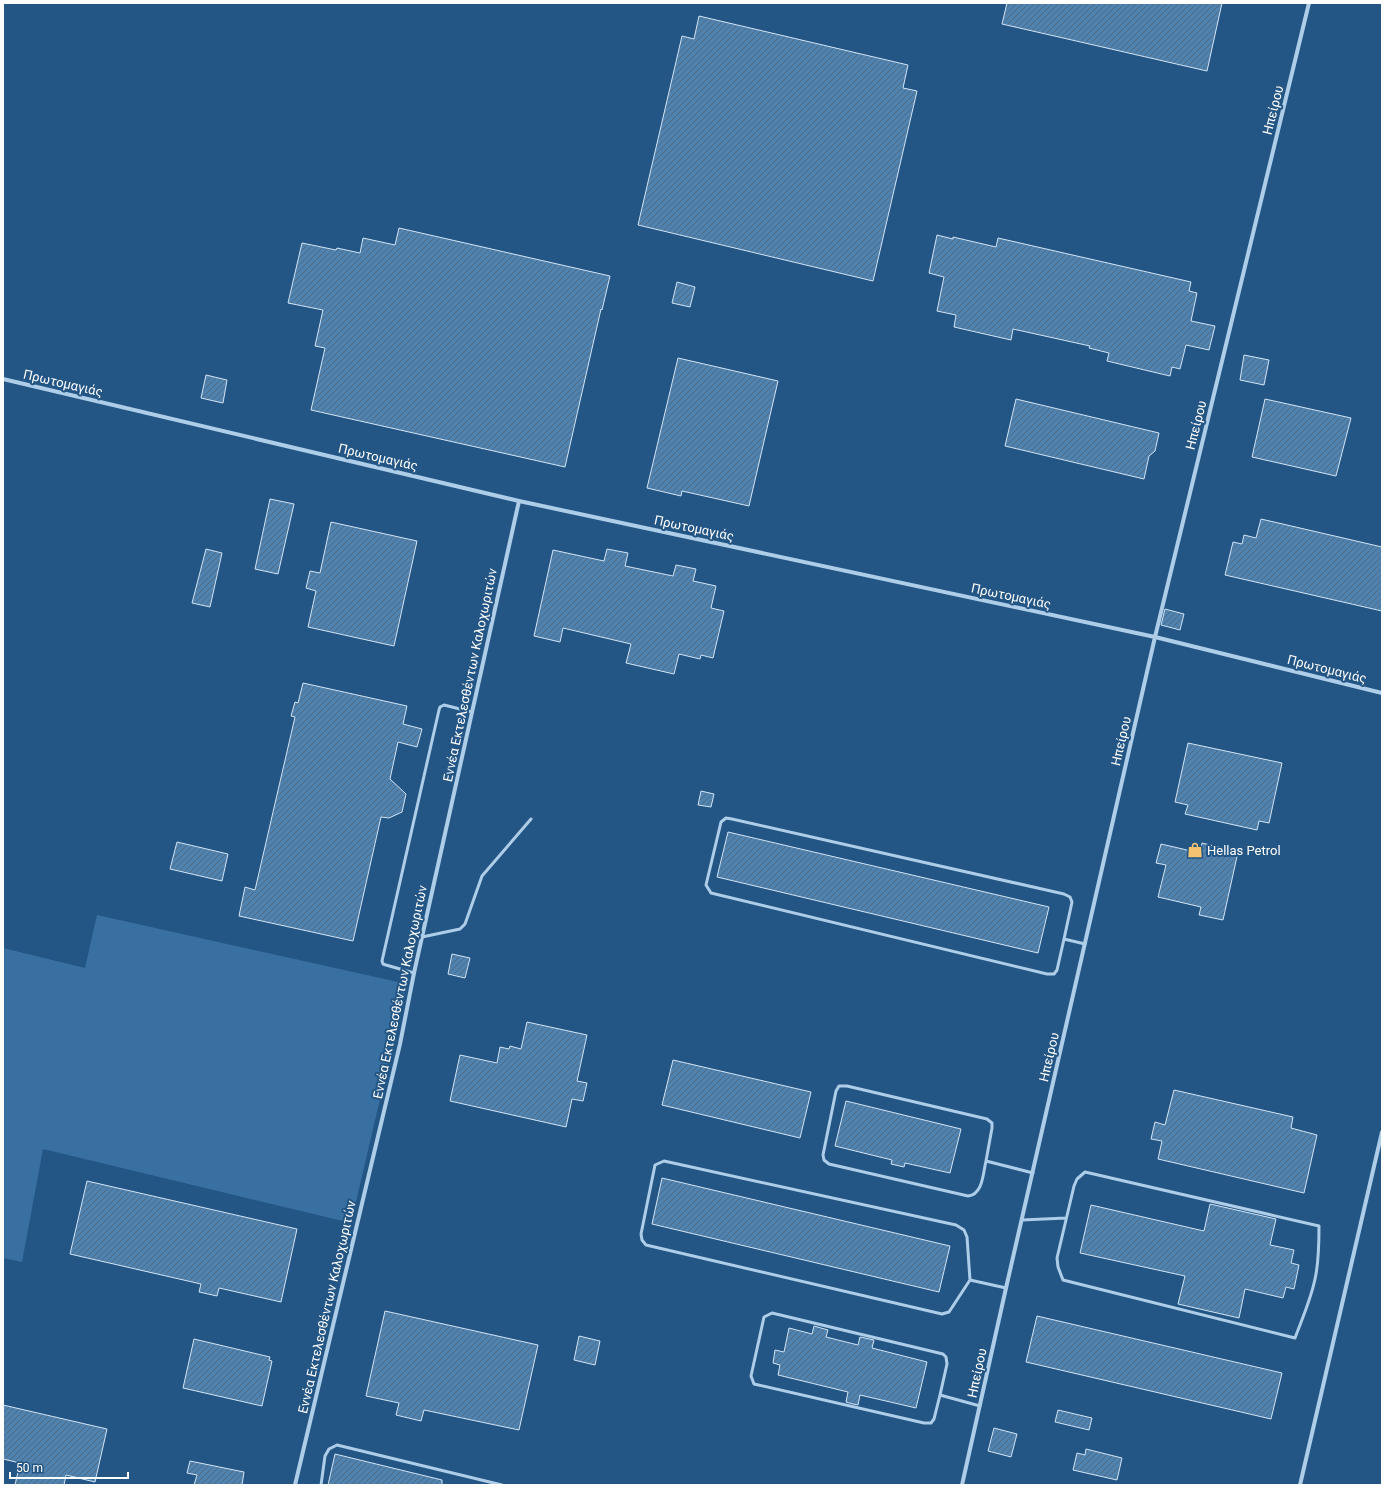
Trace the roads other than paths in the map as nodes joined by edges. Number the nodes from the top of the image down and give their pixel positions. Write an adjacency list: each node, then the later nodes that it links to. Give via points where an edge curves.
1 (1309, 3): 4 (street, Ηπείρου)
2 (3, 379): 3 (street, Πρωτομαγιάς)
3 (519, 501): 4 (street, Πρωτομαγιάς); 6 (street, Εννέα Εκτελεσθέντων Καλοχωριτών)
4 (1155, 637): 5 (street, Πρωτομαγιάς); 10 (street, Ηπείρου)
5 (1382, 693)
6 (472, 712): 8 (street, Εννέα Εκτελεσθέντων Καλοχωριτών); 11 (lane, via 444,705 440,707 382,960 383,964)
7 (531, 819): 8 (lane, via 482,876 465,924 460,929)
8 (422, 937): 11 (street, Εννέα Εκτελεσθέντων Καλοχωριτών)
9 (1064, 939): 9 (lane, via 1072,902 1070,897 1064,894 732,819 726,818 721,822 706,885 711,893 1047,974 1054,974 1057,970); 10 (lane)
10 (1085, 944): 14 (street, Ηπείρου)
11 (414, 973): 21 (street, Εννέα Εκτελεσθέντων Καλοχωριτών, via 400,1044)
12 (1382, 1132): 25 (street)
13 (986, 1161): 13 (lane, via 992,1128 992,1123 988,1119 847,1086 839,1086 836,1091 824,1154 824,1160 829,1164 968,1196 978,1191); 14 (lane)
14 (1033, 1173): 16 (street, Ηπείρου)
15 (1066, 1218): 15 (lane, via 1074,1186 1085,1172 1320,1226 1315,1280 1295,1338 1063,1280 1057,1258); 16 (lane)
16 (1022, 1220): 18 (street, Ηπείρου)
17 (970, 1280): 17 (lane, via 967,1237 964,1230 956,1225 664,1161 655,1165 641,1234 646,1245 942,1314 949,1312); 18 (lane)
18 (1006, 1288): 20 (street, Ηπείρου)
19 (940, 1395): 19 (lane, via 947,1364 943,1354 772,1313 764,1317 751,1376 754,1384 924,1423 931,1423 934,1419); 20 (lane)
20 (980, 1406): 24 (street, Ηπείρου)
21 (295, 1485)
22 (321, 1485): 23 (lane, via 325,1456 329,1449 337,1445)
23 (502, 1485)
24 (962, 1485)
25 (1300, 1485)

